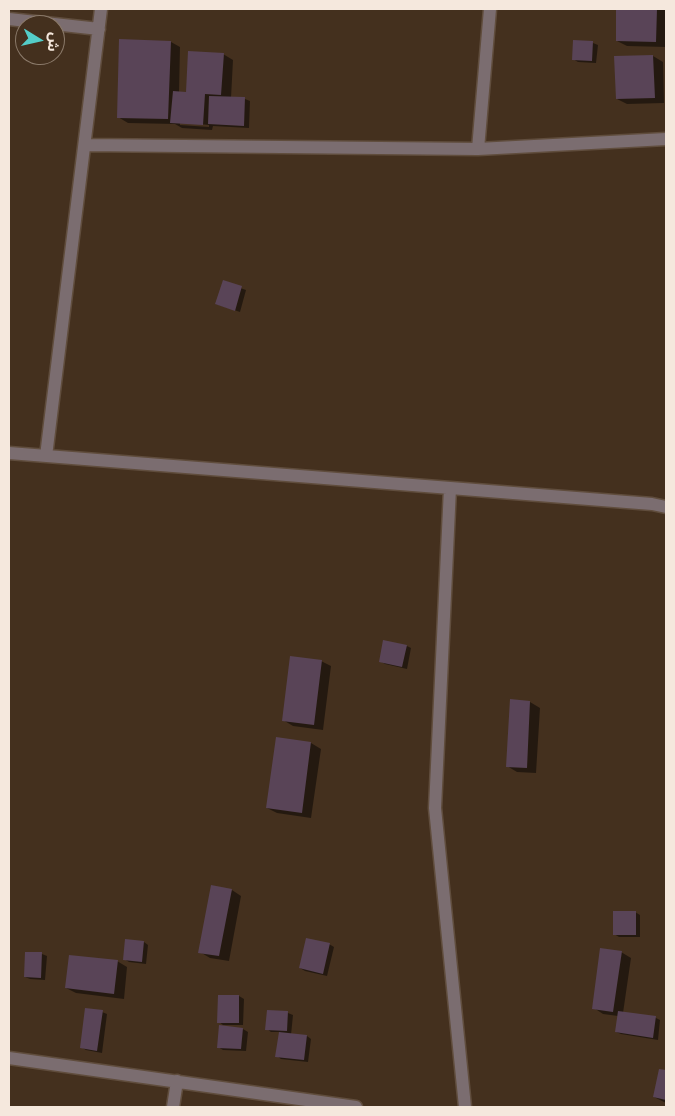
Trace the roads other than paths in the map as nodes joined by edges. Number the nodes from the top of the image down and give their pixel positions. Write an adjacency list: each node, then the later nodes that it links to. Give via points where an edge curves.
1 (101, 9): 4 (street)
2 (490, 9): 7 (street)
3 (9, 19): 4 (street)
4 (99, 29): 6 (street)
5 (666, 139): 7 (street)
6 (85, 145): 7 (street); 9 (street)
7 (478, 149)
8 (9, 453): 9 (street)
9 (46, 456): 10 (street)
10 (450, 488): 11 (street); 16 (street, via 435,808)
11 (666, 506)
12 (9, 1058): 13 (street)
13 (177, 1080): 14 (street); 15 (street)
14 (173, 1107)
15 (356, 1107)
16 (465, 1107)

